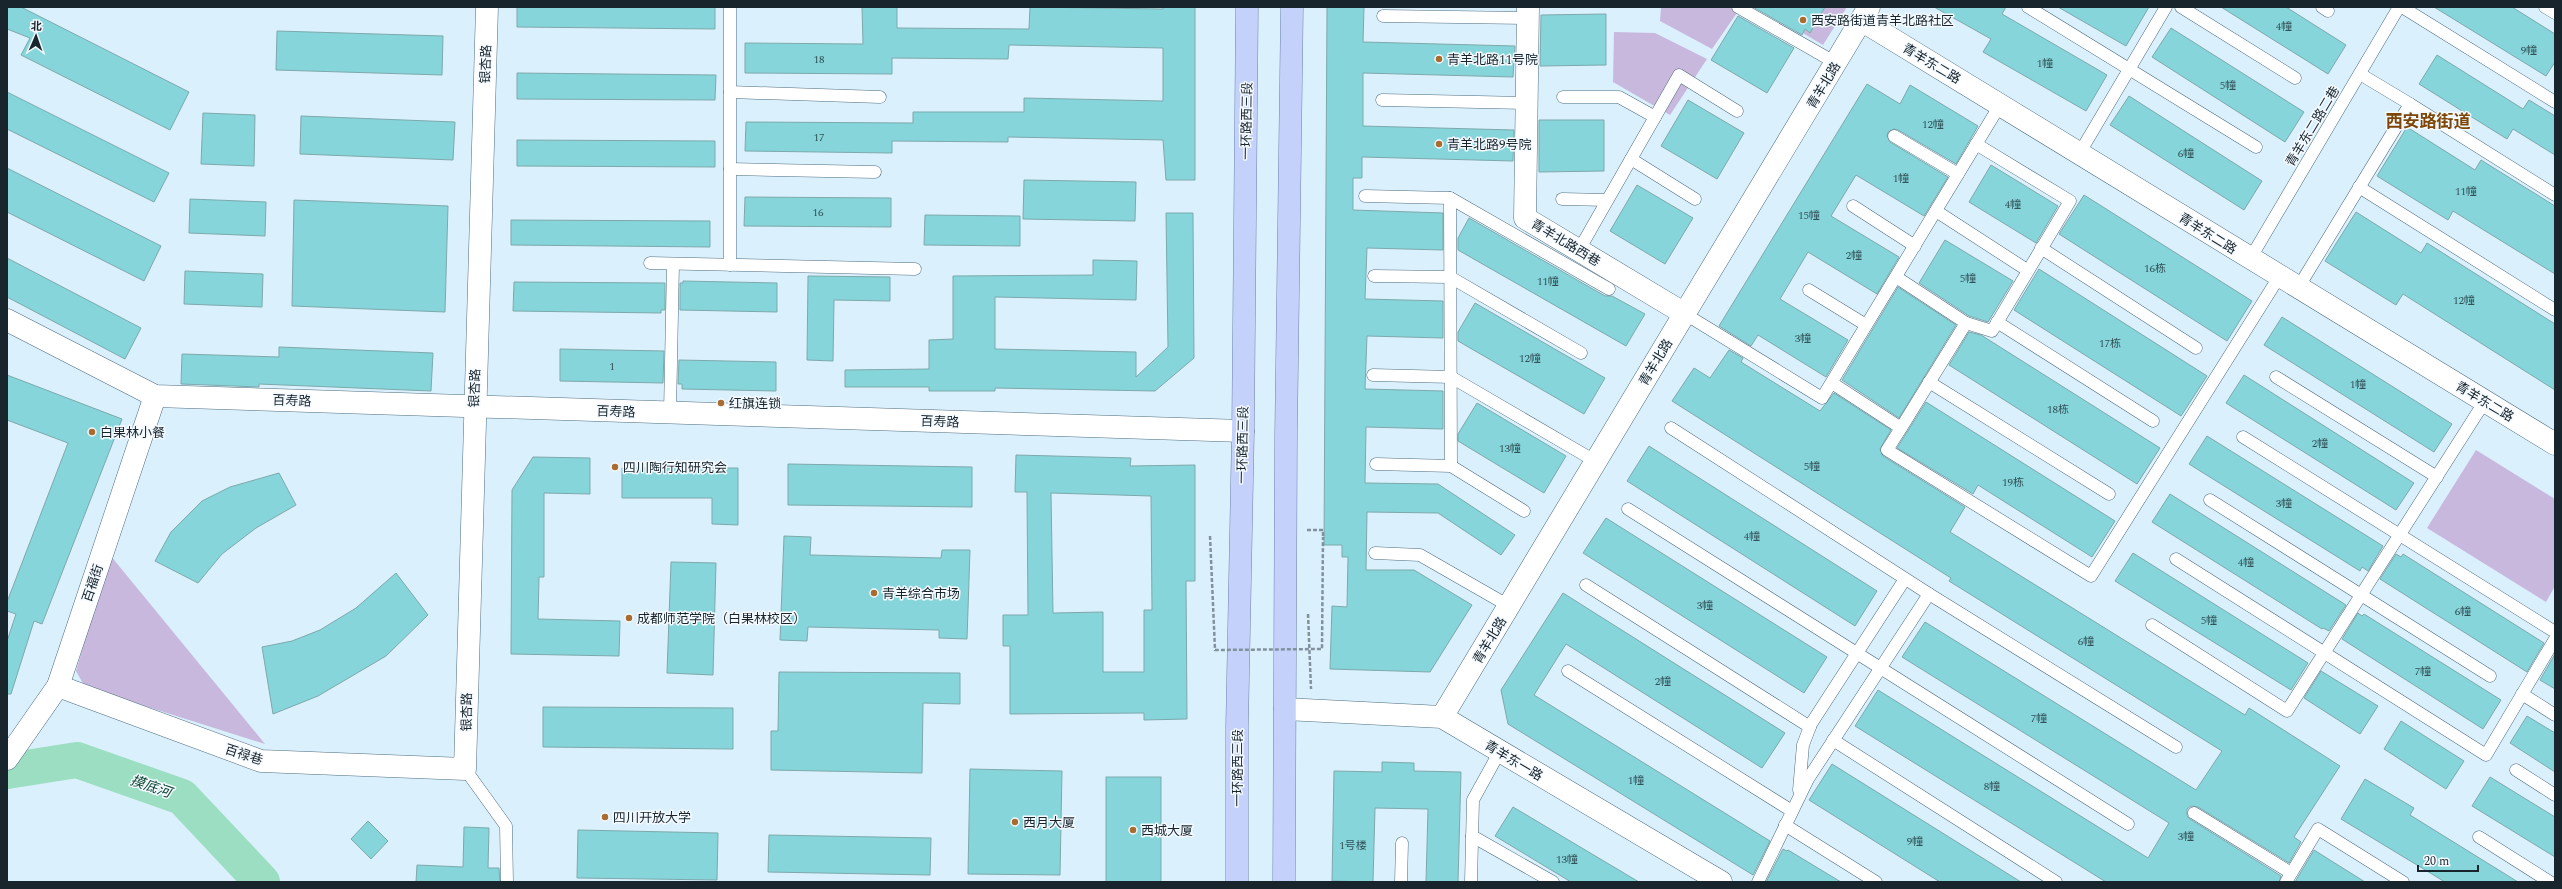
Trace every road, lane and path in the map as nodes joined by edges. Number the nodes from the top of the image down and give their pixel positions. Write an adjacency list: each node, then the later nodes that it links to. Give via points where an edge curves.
1 (487, 7): 77 (street, 银杏路)
2 (730, 7): 19 (lane)
3 (1247, 7): 82 (main road, 一环路西三段)
4 (1292, 7): 115 (main road)
5 (1738, 7): 15 (lane)
6 (2028, 7): 16 (lane)
7 (2166, 7): 16 (lane)
8 (2181, 7): 18 (lane)
9 (2400, 7): 17 (lane, 青羊东二路二巷); 23 (lane)
10 (2545, 7): 12 (lane)
11 (1528, 13): 14 (lane); 24 (street, 青羊北路西巷)
12 (2555, 13)
13 (1865, 14): 15 (street, 青羊北路); 26 (street, 青羊东二路)
14 (1383, 16)
15 (1836, 63): 63 (street, 青羊北路)
16 (2130, 68): 31 (lane); 32 (lane)
17 (2360, 74): 25 (lane); 49 (lane, 青羊东二路二巷)
18 (2295, 78)
19 (730, 92): 21 (lane); 34 (lane)
20 (1563, 97): 28 (lane, via 1619,97)
21 (880, 98)
22 (1382, 100): 24 (lane)
23 (2555, 102)
24 (1527, 103): 48 (street, 青羊北路西巷, via 1525,218)
25 (2410, 104): 37 (lane); 38 (lane)
26 (2000, 105): 30 (lane); 32 (street, 青羊东二路)
27 (1737, 111): 28 (lane, via 1679,75)
28 (1655, 117): 33 (lane)
29 (1894, 136): 36 (lane)
30 (1976, 144): 36 (lane); 47 (lane, via 2070,201)
31 (2256, 147)
32 (2079, 154): 49 (street, 青羊东二路)
33 (1631, 159): 42 (lane); 43 (lane)
34 (730, 169): 35 (lane); 52 (lane)
35 (875, 172)
36 (1958, 174): 45 (lane)
37 (2359, 187): 59 (lane); 62 (lane)
38 (2555, 195)
39 (1365, 196): 40 (lane)
40 (1450, 198): 56 (lane); 60 (lane)
41 (1562, 199): 43 (lane)
42 (1695, 199)
43 (1607, 200): 48 (lane)
44 (1852, 206): 46 (lane)
45 (1936, 211): 46 (lane); 54 (lane)
46 (1915, 246): 57 (lane)
47 (2041, 248): 54 (lane); 68 (lane)
48 (1579, 250): 63 (street, 青羊北路西巷)
49 (2250, 259): 58 (street, 青羊东二路)
50 (650, 263): 51 (lane)
51 (673, 264): 52 (lane); 78 (lane)
52 (730, 265): 53 (lane)
53 (915, 270)
54 (2027, 270): 65 (lane)
55 (1374, 276): 56 (lane)
56 (1450, 277): 69 (lane); 71 (lane)
57 (1896, 277): 66 (lane); 67 (lane)
58 (2279, 277): 59 (street, 青羊东二路); 81 (lane, via 2091,576 1887,450)
59 (2298, 288): 76 (street, 青羊东二路)
60 (1610, 289)
61 (1809, 290): 67 (lane)
62 (2555, 310)
63 (1685, 314): 73 (lane, via 1822,398); 85 (street, 青羊北路)
64 (7, 320): 75 (street, 百寿路)
65 (1997, 322): 66 (lane, via 1992,331); 79 (lane)
66 (1966, 324): 74 (lane)
67 (1866, 325): 73 (lane)
68 (2196, 348)
69 (1581, 353)
70 (1373, 374): 71 (lane)
71 (1451, 377): 85 (lane); 87 (lane)
72 (2276, 377): 88 (lane)
73 (1832, 382): 81 (lane)
74 (1929, 382): 81 (lane); 89 (lane)
75 (155, 396): 77 (street, 百寿路); 112 (street, 百福街)
76 (2485, 401): 84 (street, 青羊东二路); 88 (lane)
77 (474, 406): 78 (street, 百寿路); 123 (street, 银杏路)
78 (670, 412): 82 (street, 百寿路)
79 (2153, 421)
80 (1671, 428): 98 (lane)
81 (1901, 428)
82 (1243, 431): 137 (main road, 一环路西三段, via 1237,727)
83 (2243, 437): 93 (lane)
84 (2555, 444)
85 (1595, 461): 102 (street, 青羊北路)
86 (1376, 464): 87 (lane)
87 (1451, 466): 92 (lane)
88 (2437, 477): 93 (lane)
89 (2109, 494)
90 (2210, 500): 101 (lane)
91 (1628, 509): 107 (lane)
92 (1524, 511)
93 (2400, 534): 101 (lane); 105 (lane)
94 (1210, 536): 95 (path, bridge, via 1215,650 1322,649 1323,530 1306,530)
95 (1307, 537)
96 (1375, 553): 102 (lane, via 1420,555)
97 (2176, 559): 108 (lane)
98 (1905, 579): 100 (lane); 107 (lane)
99 (1586, 585): 118 (lane)
100 (1930, 594): 109 (lane); 120 (lane)
101 (2361, 595): 108 (lane); 111 (lane)
102 (1509, 606): 117 (street, 青羊北路)
103 (1308, 612): 113 (path)
104 (2152, 625): 108 (lane, via 2287,710)
105 (2555, 632)
106 (2555, 639): 114 (lane)
107 (1856, 654): 109 (lane); 118 (lane)
108 (2324, 654): 114 (lane, via 2486,755)
109 (1880, 668): 119 (lane); 129 (lane)
110 (1568, 671): 127 (lane)
111 (2490, 676)
112 (58, 686): 122 (street, 百福街); 123 (street, 百禄巷, via 261,761)
113 (1311, 690)
114 (2522, 694): 116 (lane)
115 (1285, 709): 117 (street, 青羊东一路); 138 (main road)
116 (2555, 715)
117 (1442, 717): 121 (street, 青羊东一路)
118 (1810, 727): 126 (lane, via 1803,745)
119 (1833, 740): 126 (lane); 144 (lane)
120 (2176, 747)
121 (1500, 751): 131 (lane, via 1473,800); 135 (street, 青羊东一路)
122 (7, 759)
123 (464, 769): 136 (lane, via 506,826)
124 (2516, 770): 125 (lane)
125 (2555, 795)
126 (1798, 798): 127 (lane)
127 (1792, 811): 130 (lane)
128 (2194, 813): 134 (lane)
129 (2128, 824)
130 (1785, 825): 142 (lane); 143 (lane)
131 (1472, 836): 140 (lane); 141 (lane)
132 (2479, 837): 146 (lane)
133 (1402, 843): 139 (lane)
134 (2289, 878): 145 (lane, via 2318,829)
135 (1708, 879)
136 (507, 882)
137 (1237, 882)
138 (1284, 882)
139 (1401, 882)
140 (1471, 882)
141 (1553, 882)
142 (1758, 882)
143 (1876, 882)
144 (2056, 882)
145 (2403, 882)
146 (2550, 882)

